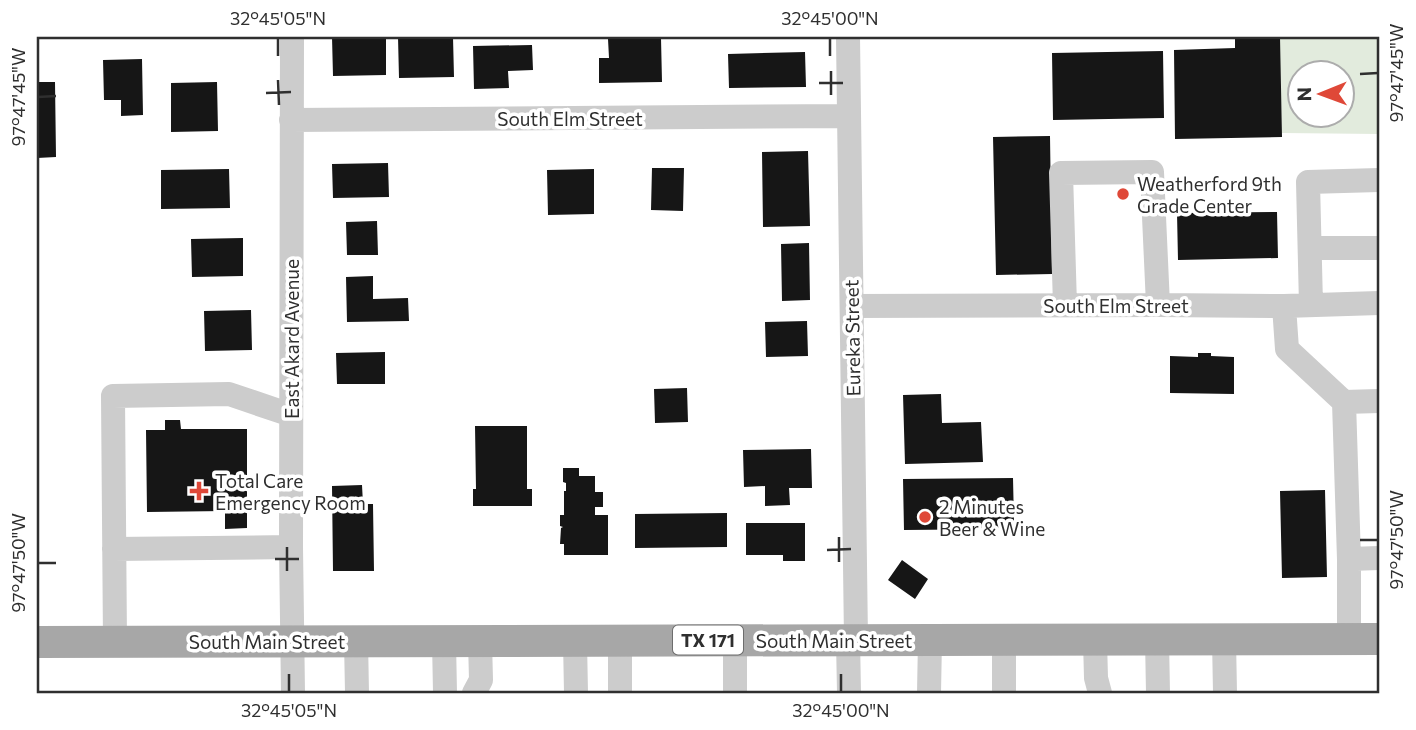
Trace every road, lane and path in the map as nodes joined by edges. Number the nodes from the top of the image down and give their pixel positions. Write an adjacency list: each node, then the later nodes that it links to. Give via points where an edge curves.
1 (292, 37): 4 (street, East Akard Avenue)
2 (848, 37): 3 (street, Eureka Street)
3 (849, 116): 4 (street, South Elm Street); 12 (street, Eureka Street)
4 (291, 120): 16 (street, East Akard Avenue)
5 (1379, 180): 7 (street, via 1308,182)
6 (1379, 247): 7 (street)
7 (1310, 248): 10 (street)
8 (1379, 303): 10 (street, South Elm Street)
9 (1158, 304): 11 (street, South Elm Street); 11 (street, via 1152,172 1061,173); 13 (street, South Elm Street)
10 (1311, 304): 13 (street, South Elm Street)
11 (1065, 305): 12 (street, South Elm Street)
12 (852, 306): 27 (street, Eureka Street)
13 (1284, 306): 15 (street, via 1287,349)
14 (1379, 401): 15 (street)
15 (1344, 402): 20 (street)
16 (291, 415): 17 (street, East Akard Avenue); 18 (street, via 229,394 113,396)
17 (291, 547): 18 (street); 32 (street, East Akard Avenue)
18 (114, 549): 31 (street)
19 (1379, 558): 20 (street)
20 (1349, 559): 23 (street)
21 (1157, 639): 22 (main road, South Main Street / TX 171); 30 (main road, South Main Street / TX 171); 48 (street)
22 (1224, 639): 23 (main road, South Main Street / TX 171); 49 (street)
23 (1364, 639)
24 (356, 640): 32 (main road, South Main Street / TX 171); 33 (main road, South Main Street / TX 171); 38 (street)
25 (620, 640): 26 (main road, South Main Street / TX 171); 35 (main road, South Main Street / TX 171); 42 (street)
26 (735, 640): 27 (main road, South Main Street / TX 171); 43 (street)
27 (852, 640): 28 (main road, South Main Street / TX 171); 44 (street, Eureka Street)
28 (930, 640): 29 (main road, South Main Street / TX 171); 45 (street)
29 (1004, 640): 30 (main road, South Main Street / TX 171); 46 (street)
30 (1095, 640): 47 (street)
31 (115, 641): 32 (main road, South Main Street / TX 171); 36 (main road, South Main Street / TX 171)
32 (292, 641): 37 (street, East Akard Avenue)
33 (444, 641): 34 (main road, South Main Street / TX 171); 39 (street)
34 (480, 641): 35 (main road, South Main Street / TX 171); 40 (street, via 481,680)
35 (575, 641): 41 (street)
36 (37, 642)
37 (293, 693)
38 (357, 693)
39 (444, 693)
40 (474, 693)
41 (576, 693)
42 (620, 693)
43 (735, 693)
44 (849, 693)
45 (929, 693)
46 (1004, 693)
47 (1100, 693)
48 (1158, 693)
49 (1225, 693)

